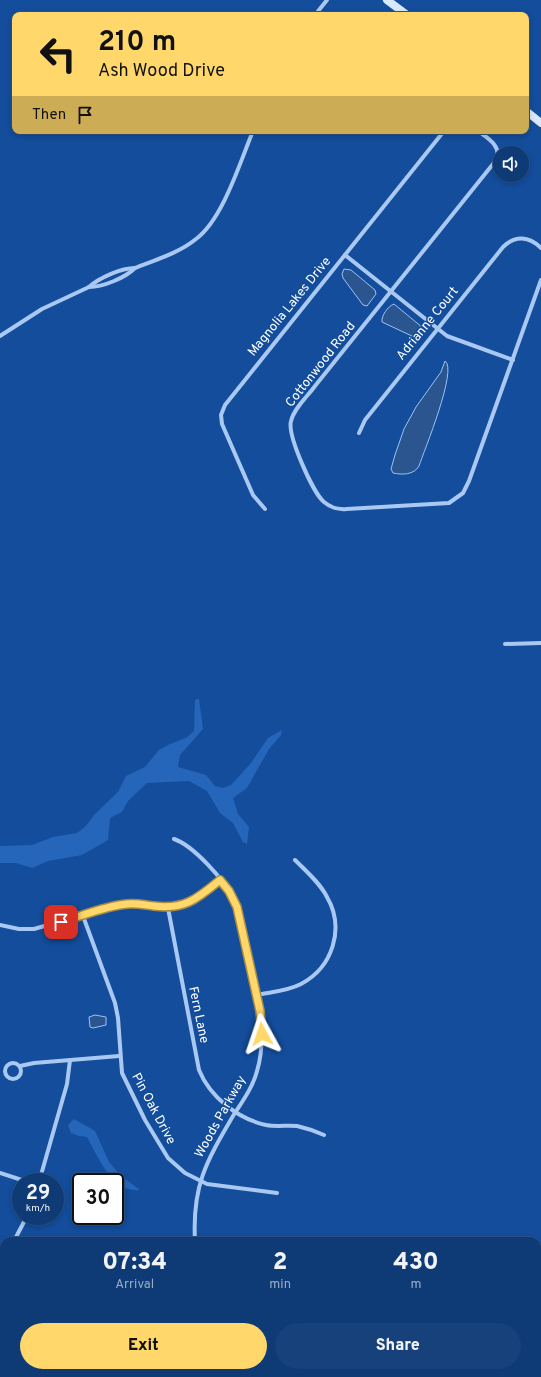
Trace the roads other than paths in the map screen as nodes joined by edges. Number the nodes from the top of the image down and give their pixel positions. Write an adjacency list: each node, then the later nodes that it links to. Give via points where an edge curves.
1 (327, 0): 3 (street)
2 (387, 0): 4 (main road)
3 (317, 12)
4 (403, 12)
5 (529, 113): 6 (main road)
6 (541, 123)
7 (252, 134): 15 (street, via 218,214 208,228 189,244 94,283 42,309)
8 (442, 134): 11 (street, Magnolia Lakes Drive)
9 (482, 134): 13 (street, Cottonwood Road, via 496,146 497,159)
10 (541, 248): 14 (street, Adrianne Court, via 532,241 520,238 509,241)
11 (345, 255): 13 (street); 18 (street, Magnolia Lakes Drive, via 228,400 222,412 222,424 230,445 253,496)
12 (541, 280): 16 (street, Cottonwood Road)
13 (392, 291): 14 (street); 16 (street, Cottonwood Road, via 293,414 291,420 290,432 296,447 319,497 328,506 338,510 410,506 449,503 458,498 469,481)
14 (437, 328): 16 (street, via 454,340); 17 (street, Adrianne Court, via 365,420)
15 (0, 336)
16 (513, 360)
17 (359, 433)
18 (265, 510)
19 (541, 643): 20 (street)
20 (505, 644)
21 (174, 838): 23 (street, Woods Parkway, via 191,848)
22 (294, 860): 27 (street, via 323,890 330,902 336,928 333,948 320,969 308,980 293,987)
23 (220, 880): 24 (street, via 195,900); 27 (street, Woods Parkway, via 237,907)
24 (168, 908): 25 (street, via 129,903); 31 (street, Fern Lane, via 199,1070 213,1094)
25 (83, 916): 26 (street, via 34,929); 28 (street, Pin Oak Drive, via 115,1003)
26 (0, 925)
27 (256, 995): 31 (street, Woods Parkway, via 262,1024 260,1059 253,1082)
28 (120, 1056): 29 (street); 36 (street, Pin Oak Drive, via 126,1083 162,1151 174,1165)
29 (70, 1060): 30 (street); 34 (street, via 67,1084)
30 (20, 1066): 30 (street, via 8,1064 5,1069 7,1076 14,1079 20,1077)
31 (236, 1112): 32 (street, Fern Lane, via 264,1124 298,1126); 36 (street, Woods Parkway, via 209,1157)
32 (324, 1135)
33 (0, 1173): 35 (street)
34 (41, 1173)
35 (12, 1177)
36 (200, 1181): 37 (street, Pin Oak Drive, via 215,1186); 40 (street, Woods Parkway, via 195,1205)
37 (277, 1193)
38 (22, 1225): 39 (street)
39 (16, 1237)
40 (194, 1237)

